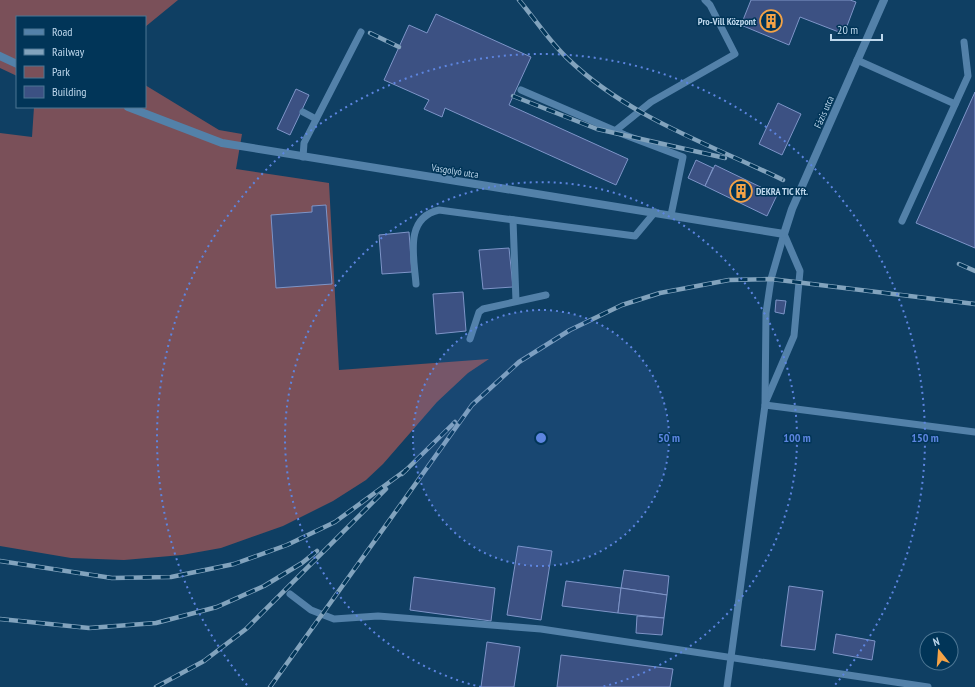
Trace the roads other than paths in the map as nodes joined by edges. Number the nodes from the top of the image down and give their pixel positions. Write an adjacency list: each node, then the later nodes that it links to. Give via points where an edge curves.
1 (705, 0): 14 (lane, via 735,54 651,102)
2 (884, 0): 6 (street, Fázis utca)
3 (361, 32): 13 (lane)
4 (964, 42): 8 (lane)
5 (0, 56): 7 (street)
6 (857, 60): 10 (lane); 20 (street, Fázis utca, via 792,209)
7 (16, 64)
8 (972, 77): 10 (lane)
9 (521, 90): 14 (lane)
10 (955, 104): 19 (lane)
11 (131, 108): 15 (street, Vasgolyó utca, via 222,143)
12 (303, 112): 13 (lane)
13 (316, 118): 15 (lane, via 304,143)
14 (616, 131): 17 (lane, via 683,156)
15 (303, 157): 16 (street, Vasgolyó utca)
16 (656, 212): 17 (street, Vasgolyó utca); 18 (lane, via 635,236)
17 (672, 215): 20 (street, Vasgolyó utca)
18 (513, 220): 21 (lane, via 439,210 427,214 419,222 414,235); 23 (lane)
19 (902, 221)
20 (784, 234): 25 (lane, via 771,279 766,313); 25 (lane, via 800,271 794,336)
21 (416, 284)
22 (546, 295): 23 (lane)
23 (516, 301): 24 (lane, via 479,312)
24 (470, 339)
25 (765, 405): 26 (lane); 28 (lane)
26 (975, 432)
27 (290, 594): 28 (lane, via 311,610 334,619 378,616 541,630)
28 (730, 659): 29 (lane); 30 (lane)
29 (726, 687)
30 (928, 687)

